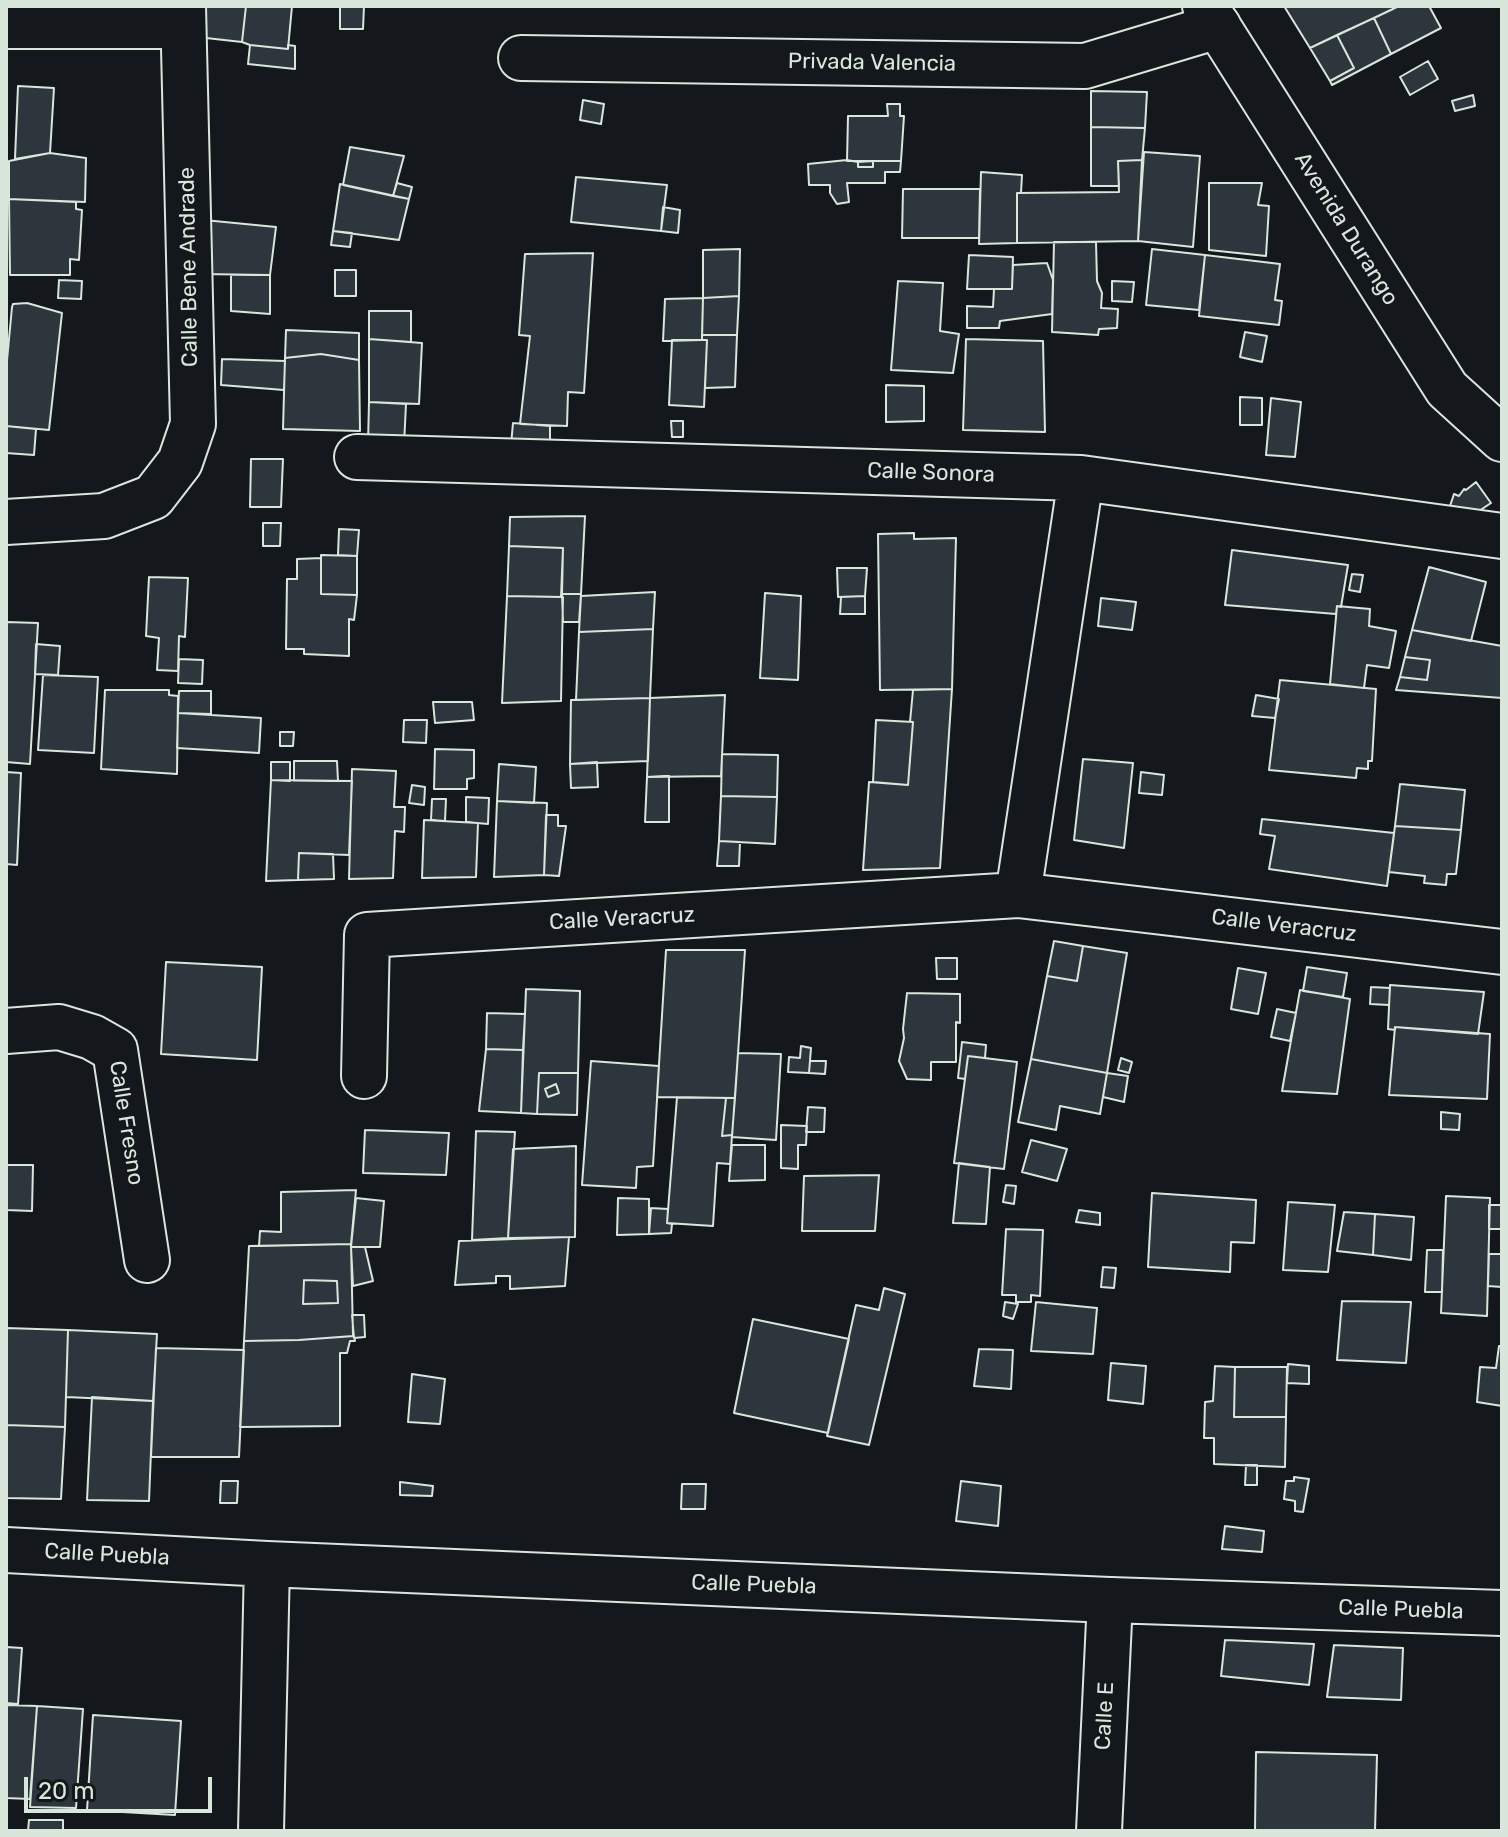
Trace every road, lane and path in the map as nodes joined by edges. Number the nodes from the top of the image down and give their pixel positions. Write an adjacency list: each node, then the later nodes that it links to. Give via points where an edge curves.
1 (183, 16): 3 (street, Calle Bene Andrade); 8 (street, Calle Bene Andrade, via 193,424 180,462 153,497 104,516)
2 (1211, 16): 4 (street, Privada Valencia, via 1085,66); 5 (street, Avenida Durango, via 1447,389)
3 (6, 26)
4 (521, 58)
5 (1502, 439)
6 (357, 457): 7 (street, Calle Sonora)
7 (1081, 478): 9 (street, Calle Sonora); 10 (street)
8 (6, 522)
9 (1502, 536)
10 (1018, 895): 11 (street, Calle Veracruz); 13 (street, Calle Veracruz, via 367,935)
11 (1502, 952)
12 (6, 1031): 14 (street, Calle Fresno, via 59,1027 115,1050)
13 (364, 1076)
14 (147, 1260)
15 (6, 1550): 16 (street, Calle Puebla)
16 (267, 1564): 17 (street, Calle Puebla); 19 (street)
17 (1110, 1600): 18 (street, Calle Puebla); 20 (street, Calle E)
18 (1502, 1613)
19 (261, 1831)
20 (1099, 1831)

